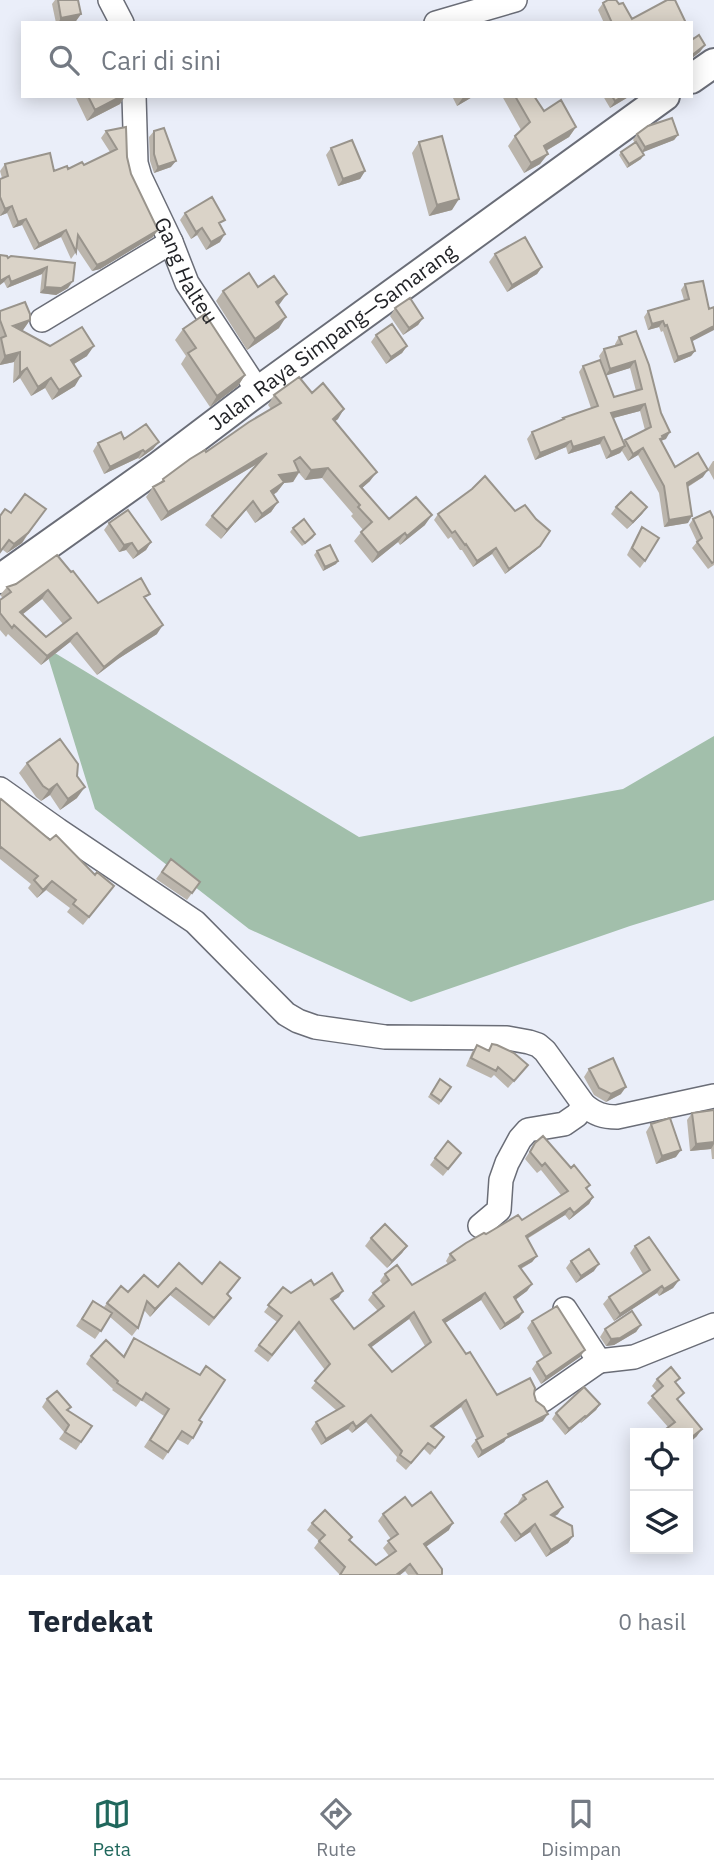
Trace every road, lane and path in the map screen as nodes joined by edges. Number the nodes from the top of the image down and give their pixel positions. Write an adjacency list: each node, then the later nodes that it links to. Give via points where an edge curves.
1 (110, 0): 3 (street)
2 (515, 0): 4 (street)
3 (121, 21)
4 (443, 21)
5 (714, 63): 6 (main road)
6 (693, 78)
7 (662, 98): 11 (main road, Jalan Raya Simpang—Samarang)
8 (134, 101): 9 (street, Gang Halteu, via 136,163)
9 (170, 242): 10 (street); 11 (street, Gang Halteu, via 194,295)
10 (42, 320)
11 (258, 391): 12 (main road, Jalan Raya Simpang—Samarang)
12 (0, 579)
13 (0, 789): 15 (street, via 195,922 298,1021 385,1037 529,1042 545,1051)
14 (714, 1096): 15 (street, via 617,1117 599,1115)
15 (584, 1105): 16 (street, via 564,1124 528,1130 520,1139 501,1180 499,1210)
16 (480, 1226)
17 (565, 1308): 19 (street)
18 (714, 1325): 19 (street, via 634,1357)
19 (599, 1362): 20 (street)
20 (543, 1400)

